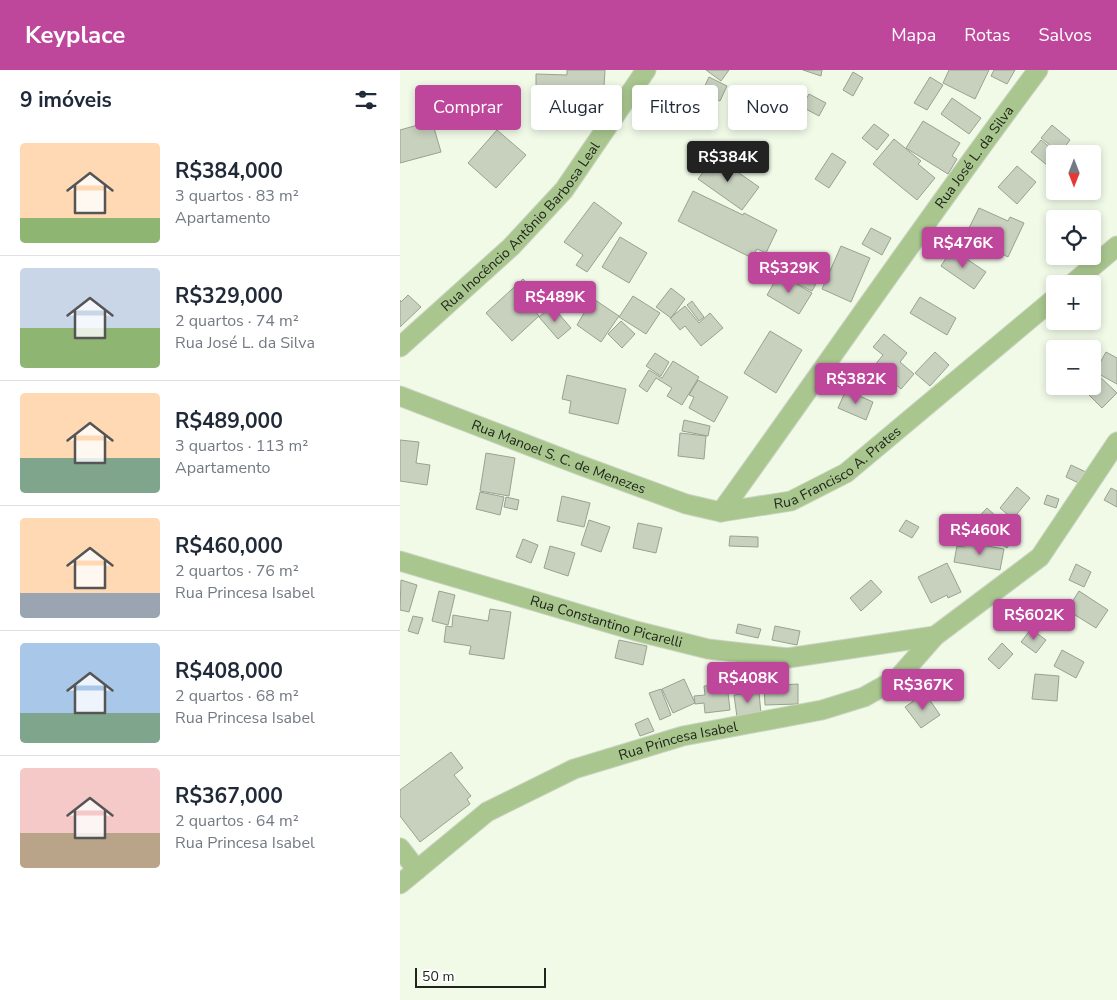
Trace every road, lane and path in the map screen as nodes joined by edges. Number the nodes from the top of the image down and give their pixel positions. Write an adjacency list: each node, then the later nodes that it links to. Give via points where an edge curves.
1 (646, 70): 6 (street, Rua Inocêncio Antônio Barbosa Leal, via 564,190 511,247)
2 (1038, 70): 9 (street, Rua José L. da Silva)
3 (1117, 246): 4 (street)
4 (1083, 275)
5 (1046, 306): 9 (street, Rua Francisco A. Prates, via 846,473 791,500)
6 (400, 347)
7 (400, 396): 9 (street, Rua Manoel S. C. de Menezes, via 686,504)
8 (1117, 442): 11 (street, Rua Princesa Isabel, via 1040,557)
9 (720, 512)
10 (400, 561): 11 (street, Rua Constantino Picarelli, via 708,649 788,658)
11 (935, 636): 13 (street, Rua Princesa Isabel, via 898,678 864,697 822,710 683,736 574,769 487,812)
12 (400, 848): 13 (street)
13 (417, 870): 14 (street, Rua Princesa Isabel)
14 (400, 884)

